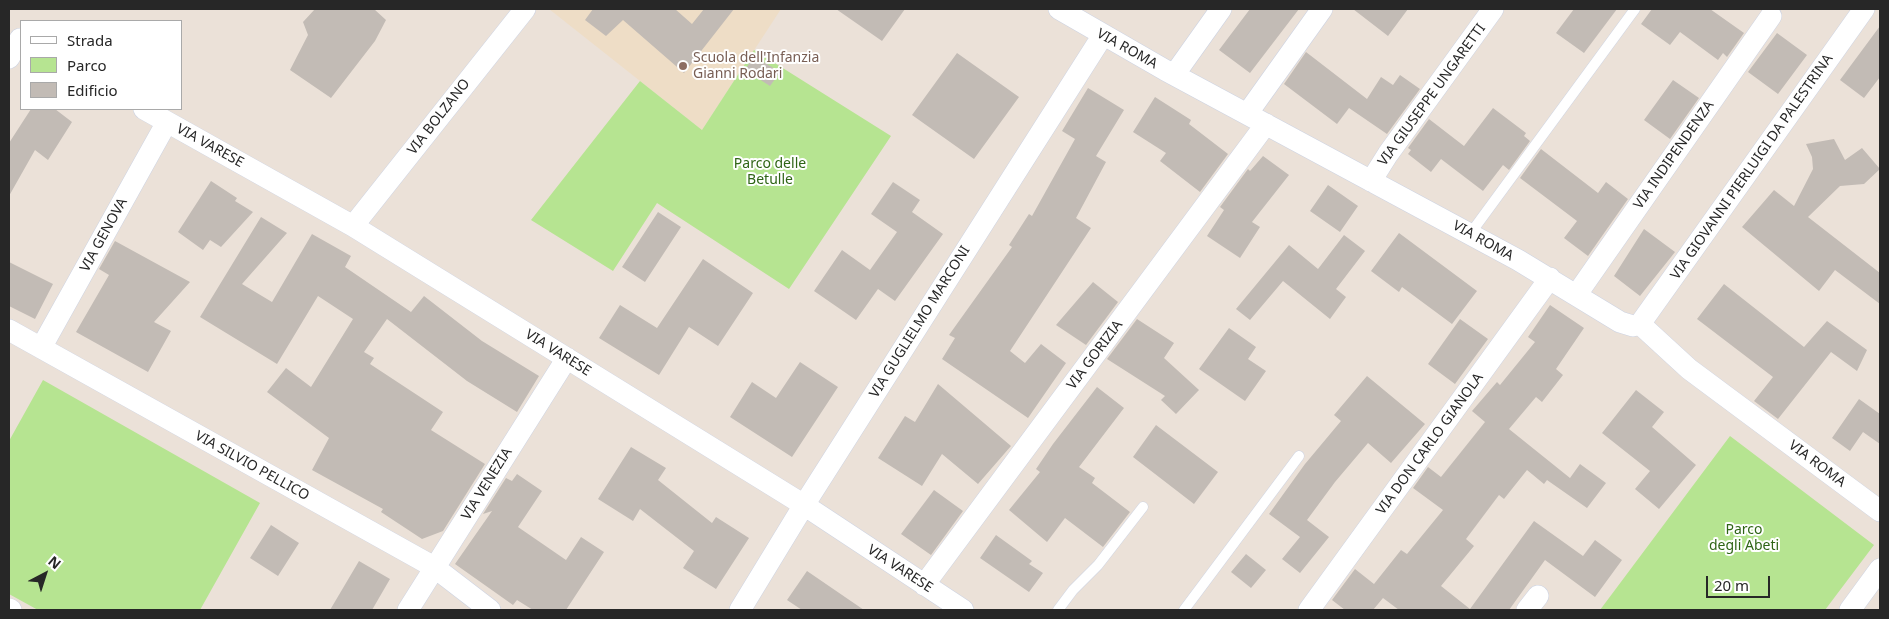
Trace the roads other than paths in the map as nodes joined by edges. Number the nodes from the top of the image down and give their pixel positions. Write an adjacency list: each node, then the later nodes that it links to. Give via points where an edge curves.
1 (525, 9): 18 (street, VIA BOLZANO)
2 (1221, 9): 12 (street)
3 (1322, 9): 14 (street)
4 (1494, 9): 17 (street, VIA GIUSEPPE UNGARETTI)
5 (1635, 9): 19 (lane)
6 (1864, 9): 22 (street, VIA GIOVANNI PIERLUIGI DA PALESTRINA)
7 (1069, 11): 9 (street, VIA ROMA)
8 (1771, 16): 21 (street, VIA INDIPENDENZA)
9 (1103, 35): 12 (street, VIA ROMA); 27 (street, VIA GUGLIELMO MARCONI)
10 (16, 37): 11 (street)
11 (9, 58)
12 (1174, 75): 14 (street, VIA ROMA)
13 (146, 110): 15 (street, VIA VARESE)
14 (1247, 114): 16 (street, VIA ROMA)
15 (167, 122): 18 (street, VIA VARESE); 24 (street, VIA GENOVA)
16 (1266, 124): 17 (street, VIA ROMA); 32 (street, VIA GORIZIA)
17 (1371, 181): 19 (street, VIA ROMA)
18 (352, 226): 25 (street, VIA VARESE)
19 (1470, 234): 20 (street, VIA ROMA)
20 (1550, 278): 21 (street, VIA ROMA); 39 (street, VIA DON CARLO GIANOLA)
21 (1577, 294): 22 (street, VIA ROMA, via 1620,322 1633,326)
22 (1640, 324): 29 (street, VIA ROMA, via 1689,369)
23 (9, 330): 24 (street, VIA SILVIO PELLICO)
24 (42, 348): 30 (street, VIA SILVIO PELLICO)
25 (566, 358): 27 (street, VIA VARESE); 30 (street, VIA VENEZIA)
26 (1299, 456): 38 (lane)
27 (804, 505): 32 (street, VIA VARESE); 35 (street, VIA GUGLIELMO MARCONI)
28 (1143, 507): 37 (lane)
29 (1880, 511)
30 (434, 567): 33 (street, VIA VENEZIA); 34 (street, VIA SILVIO PELLICO)
31 (1880, 569): 40 (street)
32 (924, 585): 36 (street, VIA VARESE)
33 (408, 610)
34 (490, 610)
35 (740, 610)
36 (964, 610)
37 (1058, 610)
38 (1184, 610)
39 (1309, 610)
40 (1850, 610)

